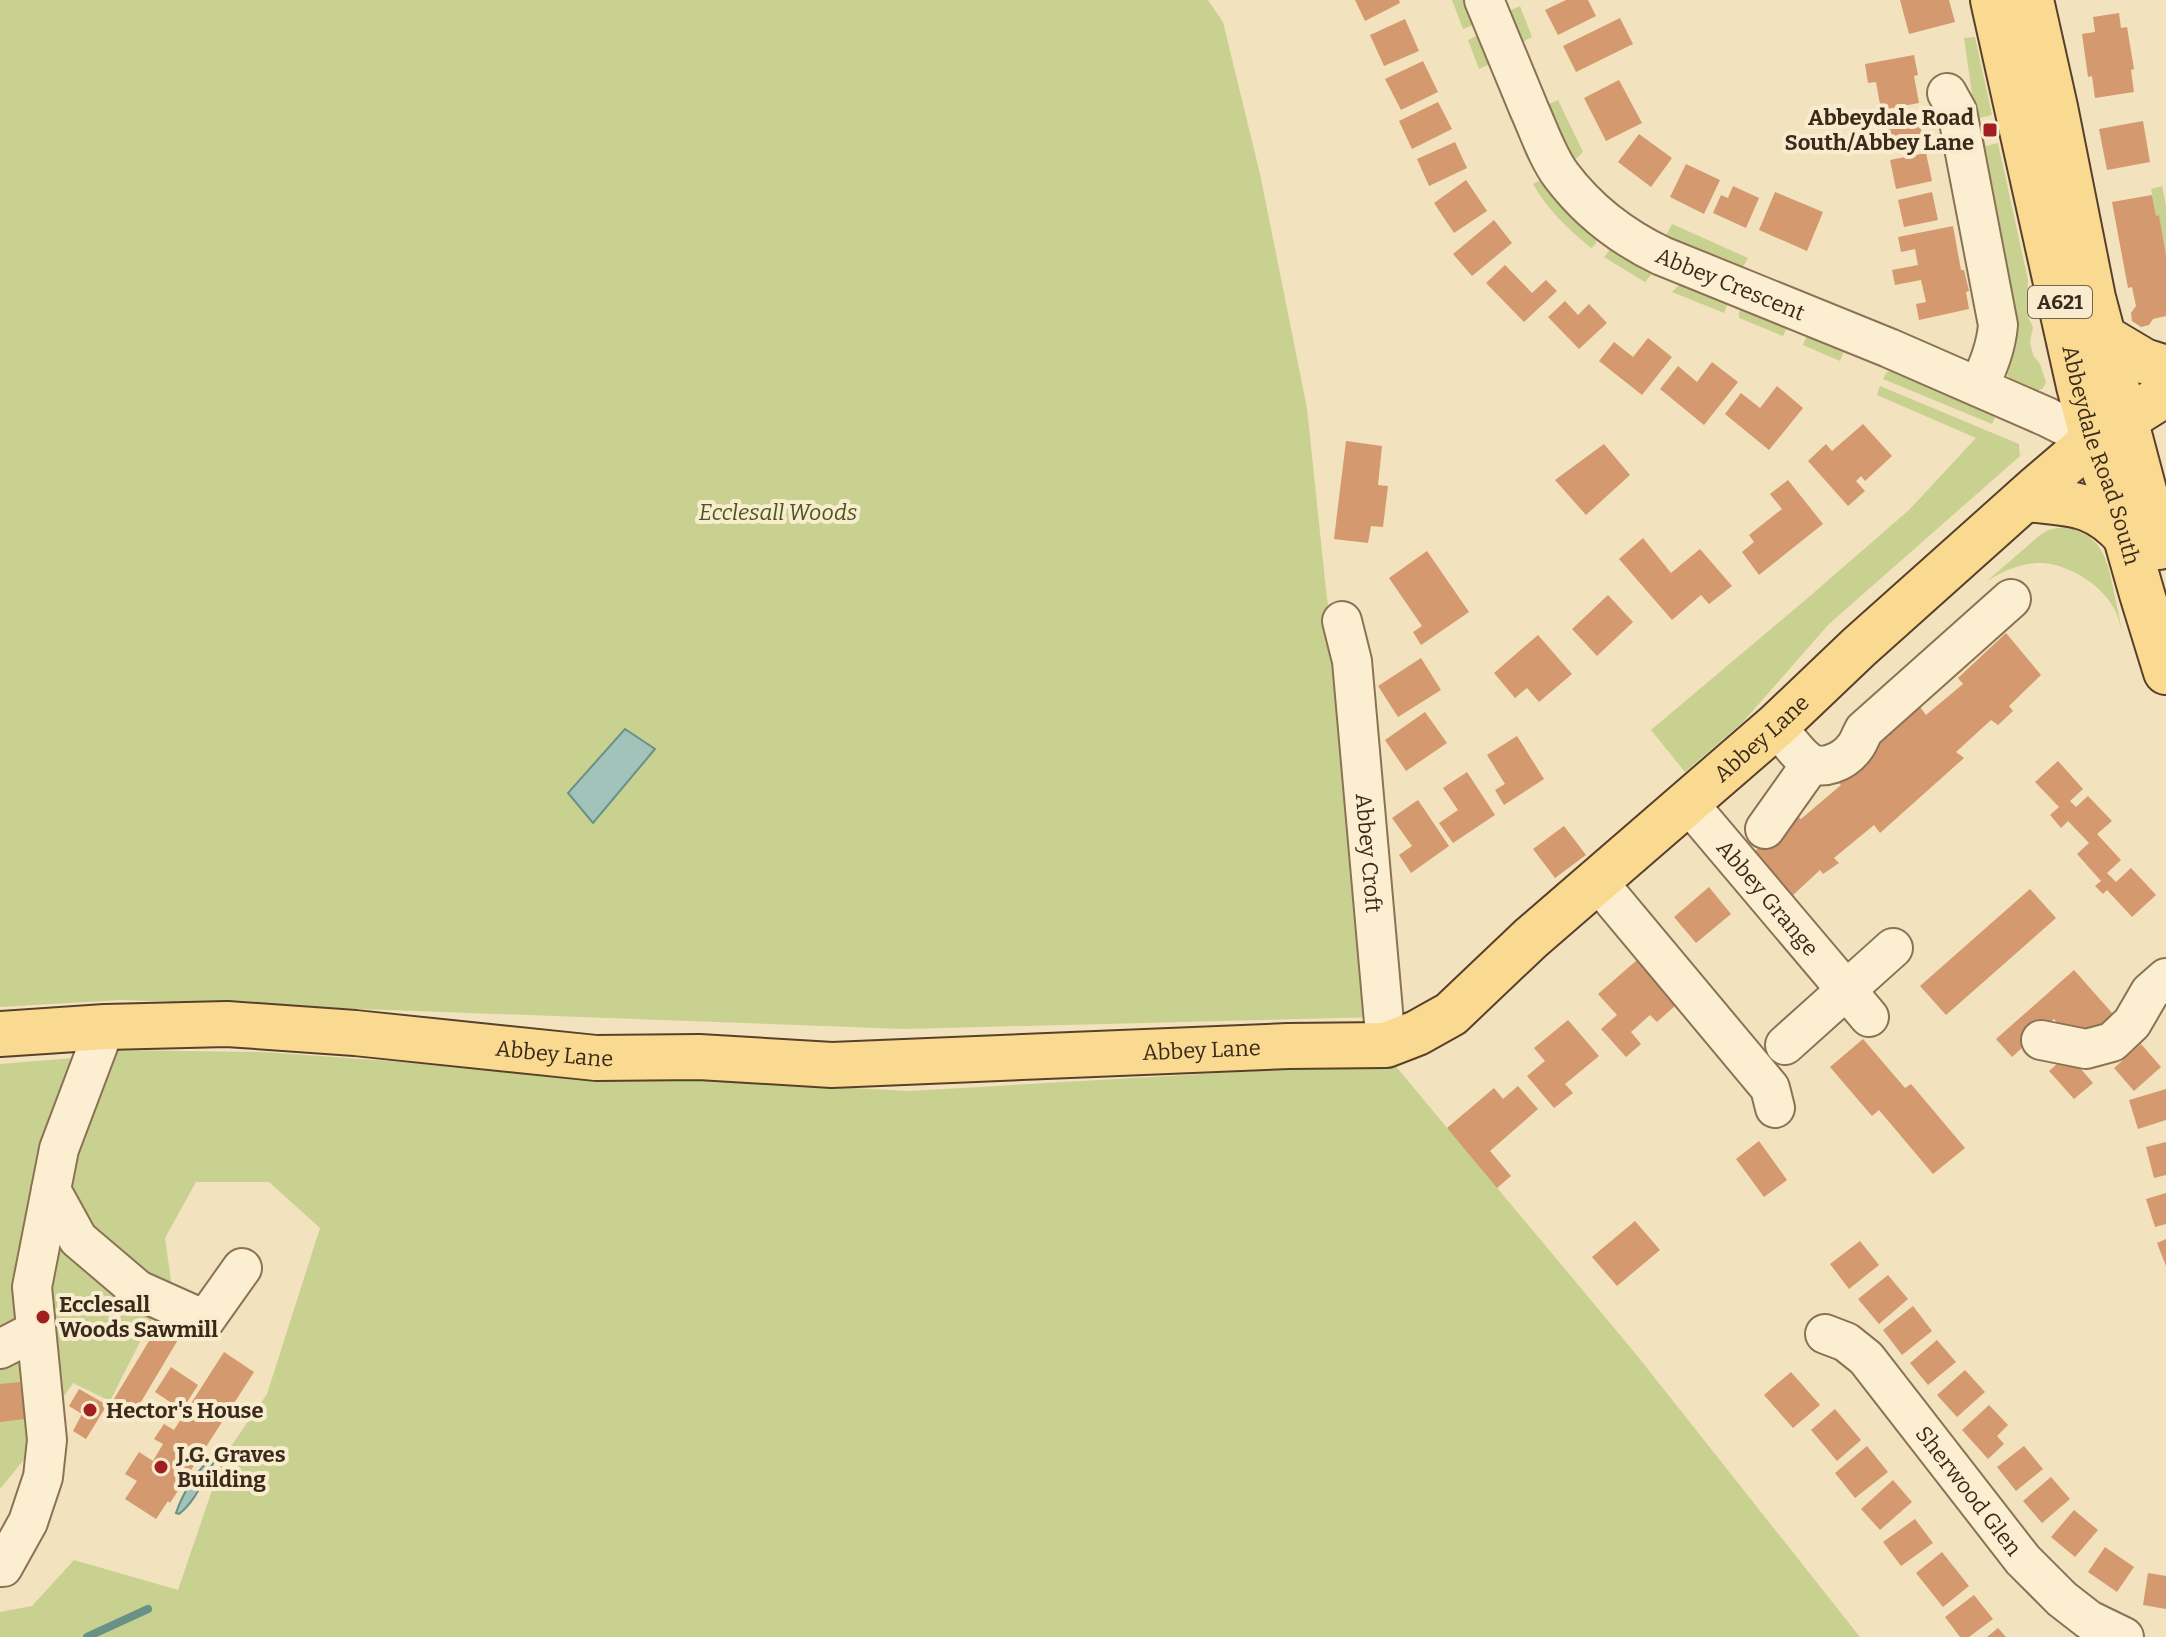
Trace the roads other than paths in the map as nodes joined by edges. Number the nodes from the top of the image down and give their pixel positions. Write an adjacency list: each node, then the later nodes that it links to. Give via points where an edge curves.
1 (1484, 0): 7 (street, Abbey Crescent, via 1550,157 1571,187 1610,225 1654,252)
2 (1993, 0): 9 (main road, Abbeydale Road South / A621, via 2054,282)
3 (2031, 0): 5 (main road, Abbeydale Road South / A621)
4 (1947, 93): 7 (street, via 1957,111 1998,325 1992,359)
5 (2102, 336): 6 (main road); 9 (main road, Abbeydale Road South / A621)
6 (2166, 368)
7 (1979, 387): 9 (street, Abbey Crescent, via 2047,417)
8 (2166, 394): 9 (main road, Abbey Lane)
9 (2109, 430): 10 (main road, Abbey Lane); 11 (main road, Abbeydale Road South / A621, via 2115,499); 12 (main road, Abbeydale Road South / A621)
10 (2025, 499): 11 (main road, via 2087,507); 16 (main road, Abbey Lane)
11 (2127, 538): 15 (main road, Abbeydale Road South / A621)
12 (2166, 573)
13 (2011, 599): 17 (street, via 1864,730 1847,755 1828,765)
14 (1342, 621): 27 (street, Abbey Croft, via 1365,657)
15 (2166, 672)
16 (1776, 726): 17 (street); 18 (main road, Abbey Lane)
17 (1811, 764): 19 (street)
18 (1688, 803): 20 (main road, Abbey Lane); 23 (street, Abbey Grange)
19 (1765, 829)
20 (1597, 881): 27 (main road, Abbey Lane, via 1451,1014); 29 (street, via 1770,1088)
21 (1893, 948): 23 (street)
22 (2166, 978): 26 (street, via 2112,1042 2086,1049)
23 (1858, 1004): 28 (street)
24 (105, 1027): 25 (main road, Abbey Lane); 27 (main road, Abbey Lane, via 227,1024 596,1058 699,1057 832,1065); 30 (street, via 59,1149)
25 (0, 1034)
26 (2041, 1040)
27 (1386, 1045)
28 (1785, 1045)
29 (1775, 1108)
30 (51, 1190): 31 (street, via 78,1239 138,1290 205,1320); 32 (street, via 32,1287)
31 (242, 1268)
32 (35, 1331): 34 (street); 35 (street, via 47,1440 43,1477 28,1522)
33 (1825, 1334): 36 (street, Sherwood Glen, via 1866,1358 2023,1560 2089,1620)
34 (0, 1349)
35 (0, 1567)
36 (2124, 1637)

